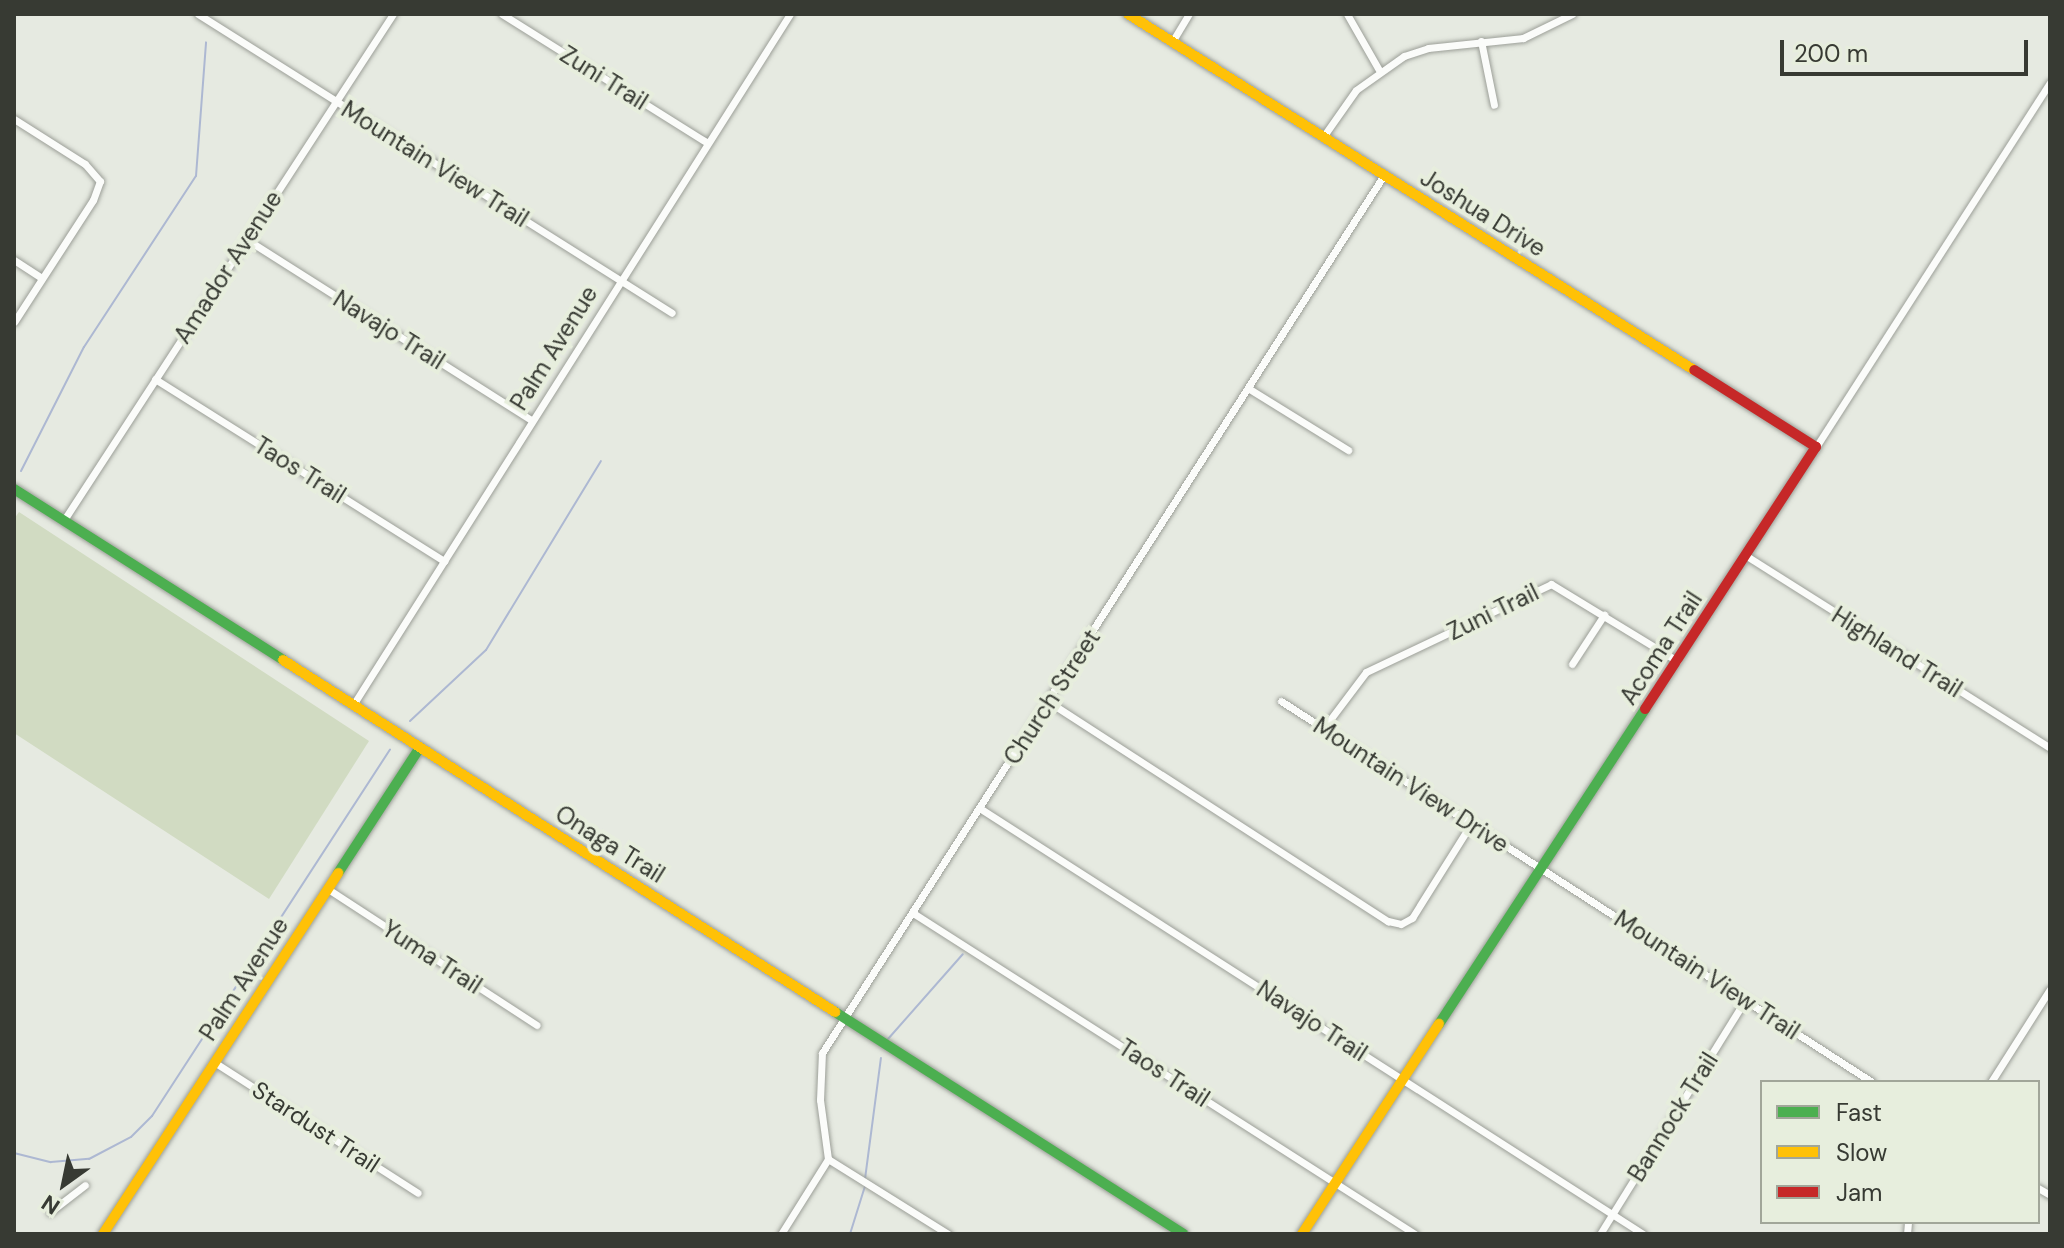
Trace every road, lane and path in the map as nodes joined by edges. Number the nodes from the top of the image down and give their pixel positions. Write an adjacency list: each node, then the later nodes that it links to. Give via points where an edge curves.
1 (198, 14): 13 (street, Mountain View Trail)
2 (393, 14): 13 (street, Amador Avenue)
3 (502, 14): 17 (street, Zuni Trail)
4 (790, 14): 17 (street, Palm Avenue)
5 (1128, 14): 10 (street, Joshua Drive)
6 (1189, 14): 10 (street)
7 (1347, 14): 11 (street)
8 (1572, 14): 9 (street, via 1523,38)
9 (1481, 41): 11 (street, via 1428,48); 14 (street)
10 (1172, 42): 16 (street, Joshua Drive)
11 (1379, 70): 16 (street, via 1356,90)
12 (2050, 83): 28 (street, Acoma Trail)
13 (334, 101): 19 (street, Amador Avenue); 22 (street, Mountain View Trail)
14 (1494, 105)
15 (14, 119): 21 (street, via 85,164 100,181)
16 (1323, 137): 18 (street, Joshua Drive)
17 (706, 142): 22 (street, Palm Avenue)
18 (1384, 175): 26 (street, Church Street); 28 (street, Joshua Drive)
19 (246, 239): 25 (street, Amador Avenue); 27 (street, Navajo Trail)
20 (14, 260): 21 (street)
21 (42, 278): 24 (street)
22 (620, 281): 23 (street, Mountain View Trail); 27 (street, Palm Avenue)
23 (672, 313)
24 (14, 322)
25 (155, 379): 31 (street, Amador Avenue); 33 (street, Taos Trail)
26 (1248, 388): 29 (street); 38 (street, Church Street)
27 (531, 420): 33 (street, Palm Avenue)
28 (1816, 447): 32 (street, Acoma Trail)
29 (1348, 450)
30 (14, 489): 31 (street, Onaga Trail)
31 (64, 520): 39 (street, Onaga Trail)
32 (1745, 555): 35 (street, Acoma Trail); 42 (street, Highland Trail)
33 (444, 561): 39 (street, Palm Avenue)
34 (1604, 615): 35 (street, Zuni Trail); 36 (street); 40 (street, Zuni Trail, via 1551,584 1366,672)
35 (1677, 661): 45 (street, Acoma Trail)
36 (1572, 664)
37 (1281, 701): 40 (street, Mountain View Drive)
38 (1049, 702): 43 (street, Church Street); 44 (street, via 1388,921 1401,924 1412,918)
39 (353, 705): 41 (street, Onaga Trail)
40 (1323, 729): 44 (street, Mountain View Drive)
41 (420, 747): 46 (street, Palm Avenue); 50 (street, Onaga Trail)
42 (2050, 748)
43 (981, 809): 47 (street, Church Street); 53 (street, Navajo Trail)
44 (1471, 824): 45 (street, Mountain View Drive)
45 (1541, 869): 49 (street, Mountain View Trail); 53 (street, Acoma Trail)
46 (328, 889): 51 (street, Yuma Trail); 52 (street, Palm Avenue)
47 (913, 913): 50 (street, Church Street); 57 (street, Taos Trail)
48 (2050, 989): 55 (street)
49 (1745, 1000): 54 (street, Mountain View Trail); 61 (street, Bannock Trail)
50 (845, 1018): 56 (street, Church Street, via 822,1053 820,1100); 67 (street, Onaga Trail)
51 (537, 1025)
52 (214, 1062): 59 (street, Stardust Trail); 63 (street, Palm Avenue)
53 (1403, 1080): 57 (street, Acoma Trail); 61 (street, Navajo Trail)
54 (1869, 1080)
55 (1992, 1080)
56 (828, 1159): 62 (street); 64 (street)
57 (1336, 1183): 68 (street, Acoma Trail); 69 (street, Taos Trail)
58 (85, 1185): 60 (street)
59 (418, 1193)
60 (50, 1212)
61 (1613, 1214): 70 (street, Bannock Trail); 71 (street, Navajo Trail)
62 (934, 1225): 65 (street); 66 (street)
63 (103, 1234)
64 (781, 1234)
65 (928, 1234)
66 (948, 1234)
67 (1183, 1234)
68 (1302, 1234)
69 (1415, 1234)
70 (1600, 1234)
71 (1643, 1234)

